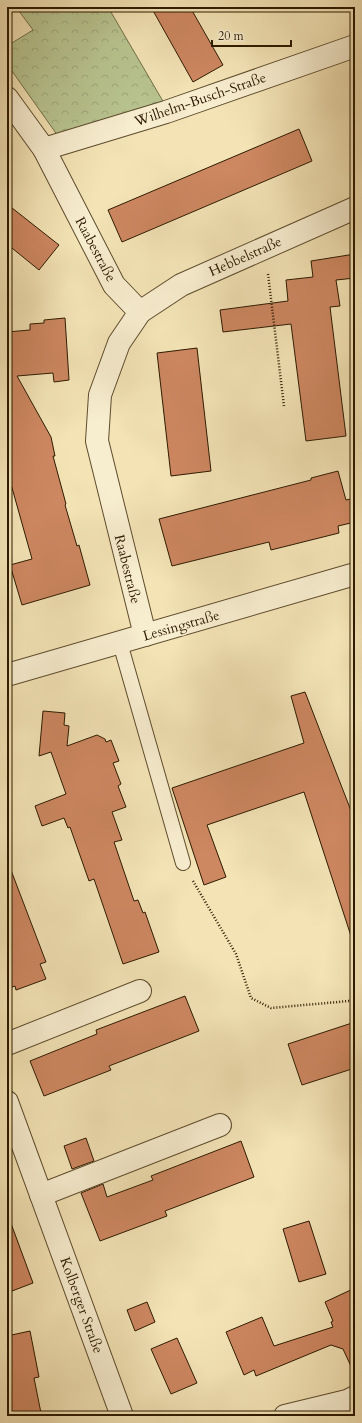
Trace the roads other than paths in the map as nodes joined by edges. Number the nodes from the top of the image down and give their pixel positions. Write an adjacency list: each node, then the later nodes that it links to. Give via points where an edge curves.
1 (355, 46): 3 (street, Wilhelm-Busch-Straße, via 166,112)
2 (7, 98): 3 (street, Raabestraße)
3 (44, 149): 5 (street, Raabestraße, via 114,285)
4 (355, 208): 5 (street, Hebbelstraße, via 181,284)
5 (140, 312): 7 (street, Raabestraße, via 119,343 100,395 97,441)
6 (355, 574): 7 (street, Lessingstraße)
7 (145, 635): 8 (street, Lessingstraße)
8 (120, 643): 9 (street, Lessingstraße); 10 (lane)
9 (7, 675)
10 (182, 863)
11 (140, 991): 12 (street)
12 (7, 1044)
13 (7, 1102): 15 (street, Kolberger Straße)
14 (220, 1125): 15 (street)
15 (41, 1195): 17 (street, Kolberger Straße)
16 (355, 1397): 18 (street)
17 (122, 1416)
18 (285, 1416)

